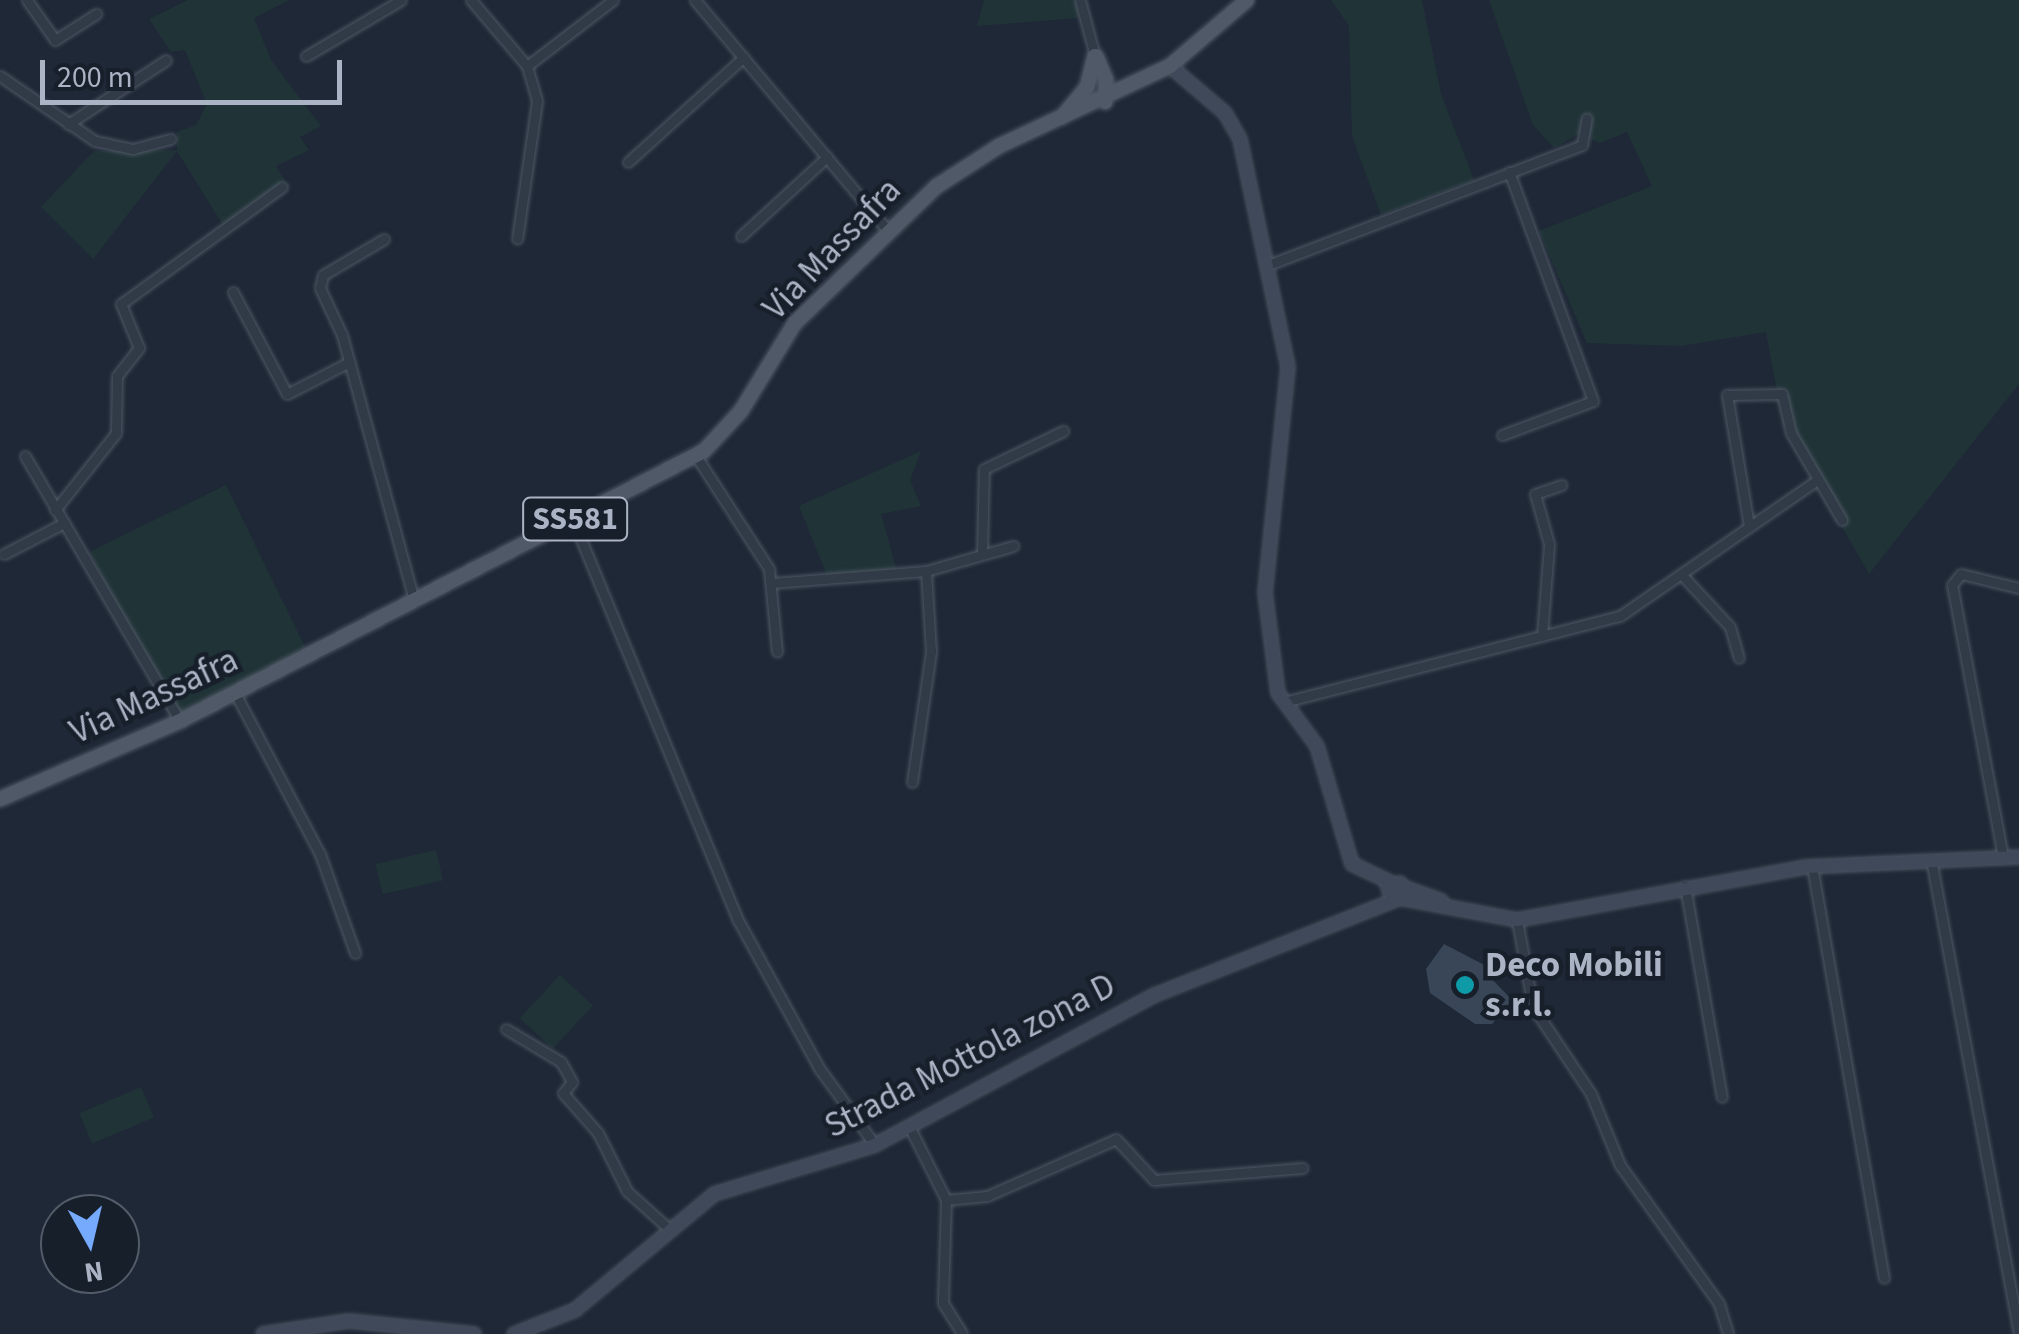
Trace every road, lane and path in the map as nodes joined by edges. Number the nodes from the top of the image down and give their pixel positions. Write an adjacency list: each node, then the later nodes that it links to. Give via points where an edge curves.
1 (27, 0): 8 (street, via 55,40)
2 (401, 0): 9 (street)
3 (471, 0): 13 (street)
4 (613, 0): 13 (street)
5 (695, 0): 10 (street)
6 (1080, 0): 12 (street)
7 (1247, 0): 14 (main road, Via Massafra / SS581)
8 (96, 14)
9 (306, 56)
10 (744, 57): 22 (street); 23 (street)
11 (166, 60): 20 (street)
12 (1095, 65): 16 (main road); 17 (main road, via 1094,96); 19 (main road)
13 (527, 66): 28 (street, via 538,101)
14 (1170, 66): 16 (main road, Via Massafra / SS581); 30 (main road, via 1225,113 1240,138)
15 (0, 76): 20 (street)
16 (1141, 83): 17 (main road, Via Massafra / SS581)
17 (1105, 102): 19 (main road, Via Massafra / SS581)
18 (1587, 118): 24 (street, via 1582,144)
19 (1058, 121): 26 (main road, Via Massafra / SS581, via 983,156)
20 (68, 124): 21 (street, via 114,147)
21 (171, 139)
22 (827, 157): 26 (street); 27 (street)
23 (628, 162)
24 (1509, 172): 30 (street); 34 (street, via 1593,401)
25 (282, 188): 39 (street, via 120,304 139,348 118,376 116,433)
26 (887, 230): 36 (main road, Via Massafra / SS581, via 795,323 726,430)
27 (741, 236)
28 (517, 238)
29 (384, 239): 32 (street, via 323,275 320,288)
30 (1268, 265): 56 (main road, via 1288,367 1265,592 1269,660)
31 (234, 292): 32 (street, via 287,394)
32 (349, 362): 51 (street)
33 (1063, 431): 46 (street, via 984,468)
34 (1502, 436)
35 (25, 456): 39 (street)
36 (696, 456): 40 (main road, Via Massafra / SS581); 49 (street)
37 (1816, 480): 41 (street); 43 (street); 43 (street, via 1790,433 1782,394 1727,395)
38 (1561, 485): 52 (street, via 1535,494 1549,544)
39 (55, 510): 42 (street)
40 (573, 520): 51 (main road, Via Massafra / SS581); 71 (street, via 738,920 819,1068)
41 (1842, 520)
42 (64, 523): 45 (street); 57 (street)
43 (1749, 526): 48 (street)
44 (1013, 546): 46 (street)
45 (4, 554)
46 (982, 554): 47 (street)
47 (926, 572): 49 (street); 58 (street, via 931,651)
48 (1681, 574): 52 (street, via 1620,616); 54 (street, via 1730,627)
49 (772, 583): 53 (street)
50 (2019, 588): 60 (street, via 1960,574 1952,585)
51 (414, 600): 55 (main road, Via Massafra / SS581)
52 (1542, 636): 56 (street)
53 (777, 652)
54 (1739, 658)
55 (235, 693): 57 (main road, Via Massafra / SS581); 67 (street, via 320,854)
56 (1284, 702): 65 (main road, via 1317,746 1352,864)
57 (180, 721): 59 (main road, Via Massafra / SS581)
58 (912, 782)
59 (0, 799)
60 (2003, 857): 61 (main road); 62 (main road)
61 (2019, 857)
62 (1932, 859): 63 (main road); 82 (street)
63 (1812, 866): 64 (main road); 75 (street)
64 (1686, 886): 66 (main road); 69 (street)
65 (1392, 890): 66 (main road); 70 (main road, Strada Mottola zona D, via 1367,910 1155,994)
66 (1517, 920): 81 (street, via 1534,1007 1592,1094 1620,1165 1719,1304)
67 (356, 953)
68 (506, 1029): 74 (street, via 562,1062 572,1082 564,1093 598,1133 627,1190)
69 (1722, 1097)
70 (910, 1128): 71 (main road, Strada Mottola zona D); 73 (street)
71 (874, 1146): 74 (main road, Strada Mottola zona D, via 714,1194)
72 (1303, 1168): 73 (street, via 1154,1180 1116,1139 987,1196)
73 (946, 1200): 80 (street, via 943,1304)
74 (670, 1229): 79 (main road, Strada Mottola zona D, via 576,1310)
75 (1884, 1278)
76 (385, 1328): 77 (main road); 78 (main road)
77 (264, 1334)
78 (474, 1334)
79 (514, 1334)
80 (962, 1334)
81 (1728, 1334)
82 (2019, 1334)

